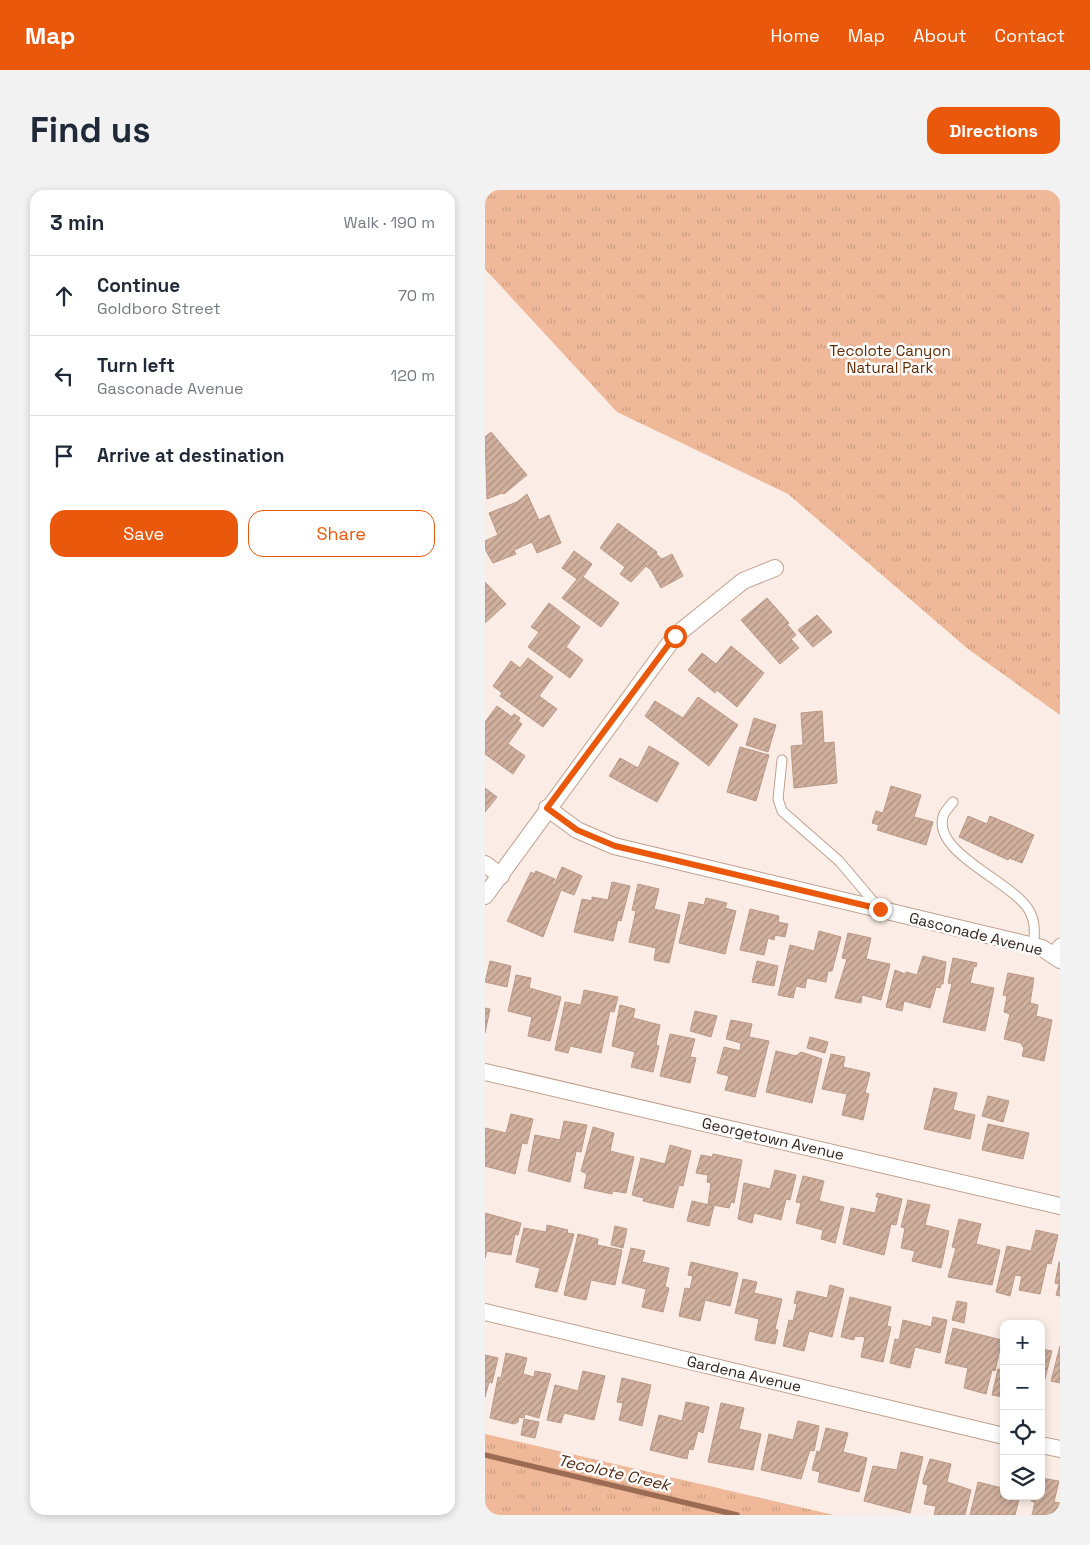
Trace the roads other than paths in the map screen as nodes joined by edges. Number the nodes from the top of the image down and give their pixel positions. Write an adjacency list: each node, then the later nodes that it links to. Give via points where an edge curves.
1 (775, 568): 4 (street, via 743,582 675,636)
2 (781, 760): 8 (lane, via 778,798 782,811 839,861)
3 (953, 802): 9 (lane, via 944,815 945,836 950,845 1024,903 1034,920)
4 (547, 808): 6 (street); 8 (street, Gasconade Avenue, via 577,830 615,846)
5 (485, 864): 6 (street)
6 (501, 876): 7 (street)
7 (485, 896)
8 (880, 909): 9 (street, Gasconade Avenue)
9 (1034, 946): 10 (street, Gasconade Avenue)
10 (1057, 952)
11 (485, 1072): 12 (street, Georgetown Avenue)
12 (1059, 1200)
13 (485, 1312): 14 (street, Gardena Avenue)
14 (1000, 1435)
15 (1045, 1446): 16 (street)
16 (1060, 1450)

